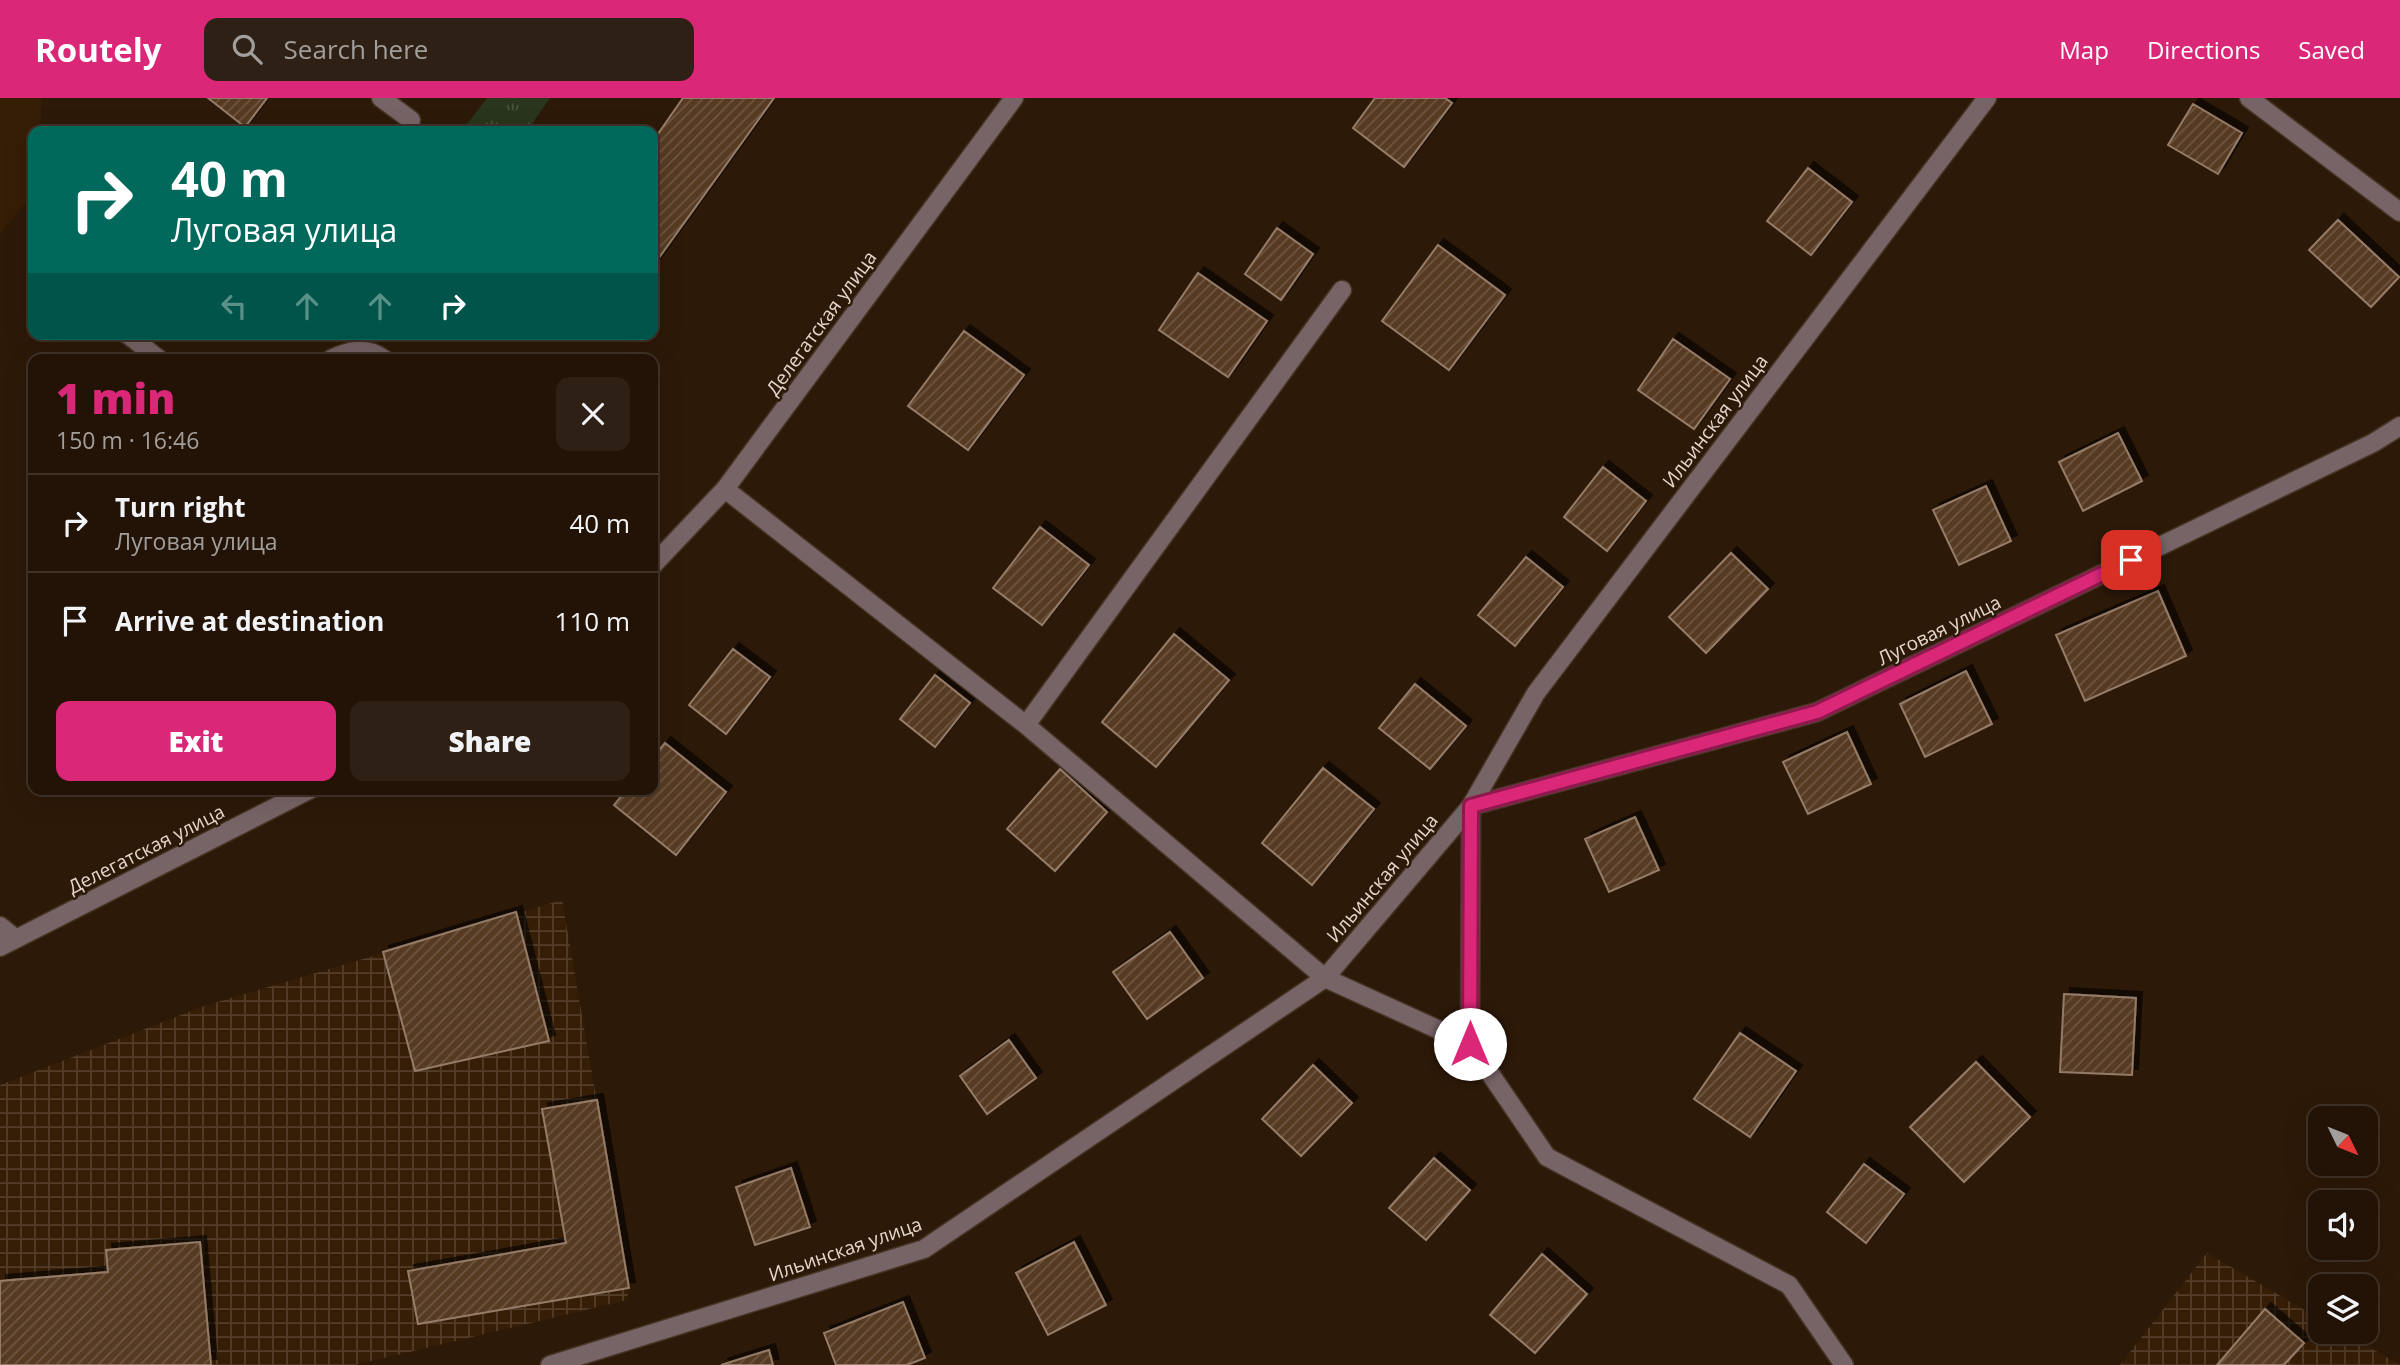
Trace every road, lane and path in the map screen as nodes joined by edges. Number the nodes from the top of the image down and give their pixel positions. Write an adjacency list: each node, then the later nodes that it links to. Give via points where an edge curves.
1 (381, 98): 5 (street)
2 (1014, 98): 13 (street, Делегатская улица)
3 (1987, 98): 17 (street, Ильинская улица, via 1536,692)
4 (2249, 98): 6 (street)
5 (411, 120)
6 (2400, 212)
7 (1342, 290): 15 (street)
8 (135, 340): 9 (street)
9 (153, 354)
10 (342, 354): 11 (street)
11 (377, 354)
12 (2400, 426): 17 (street, Луговая улица, via 1817,712)
13 (725, 489): 14 (street, Делегатская улица); 15 (street)
14 (658, 556)
15 (1026, 725): 20 (street)
16 (299, 795): 19 (street, Делегатская улица)
17 (1471, 806): 20 (street, Ильинская улица); 21 (street)
18 (0, 926): 19 (street)
19 (8, 943)
20 (1325, 978): 21 (street); 22 (street, Ильинская улица, via 924,1249)
21 (1470, 1044): 23 (street, via 1547,1157 1789,1285)
22 (550, 1365)
23 (1844, 1365)

